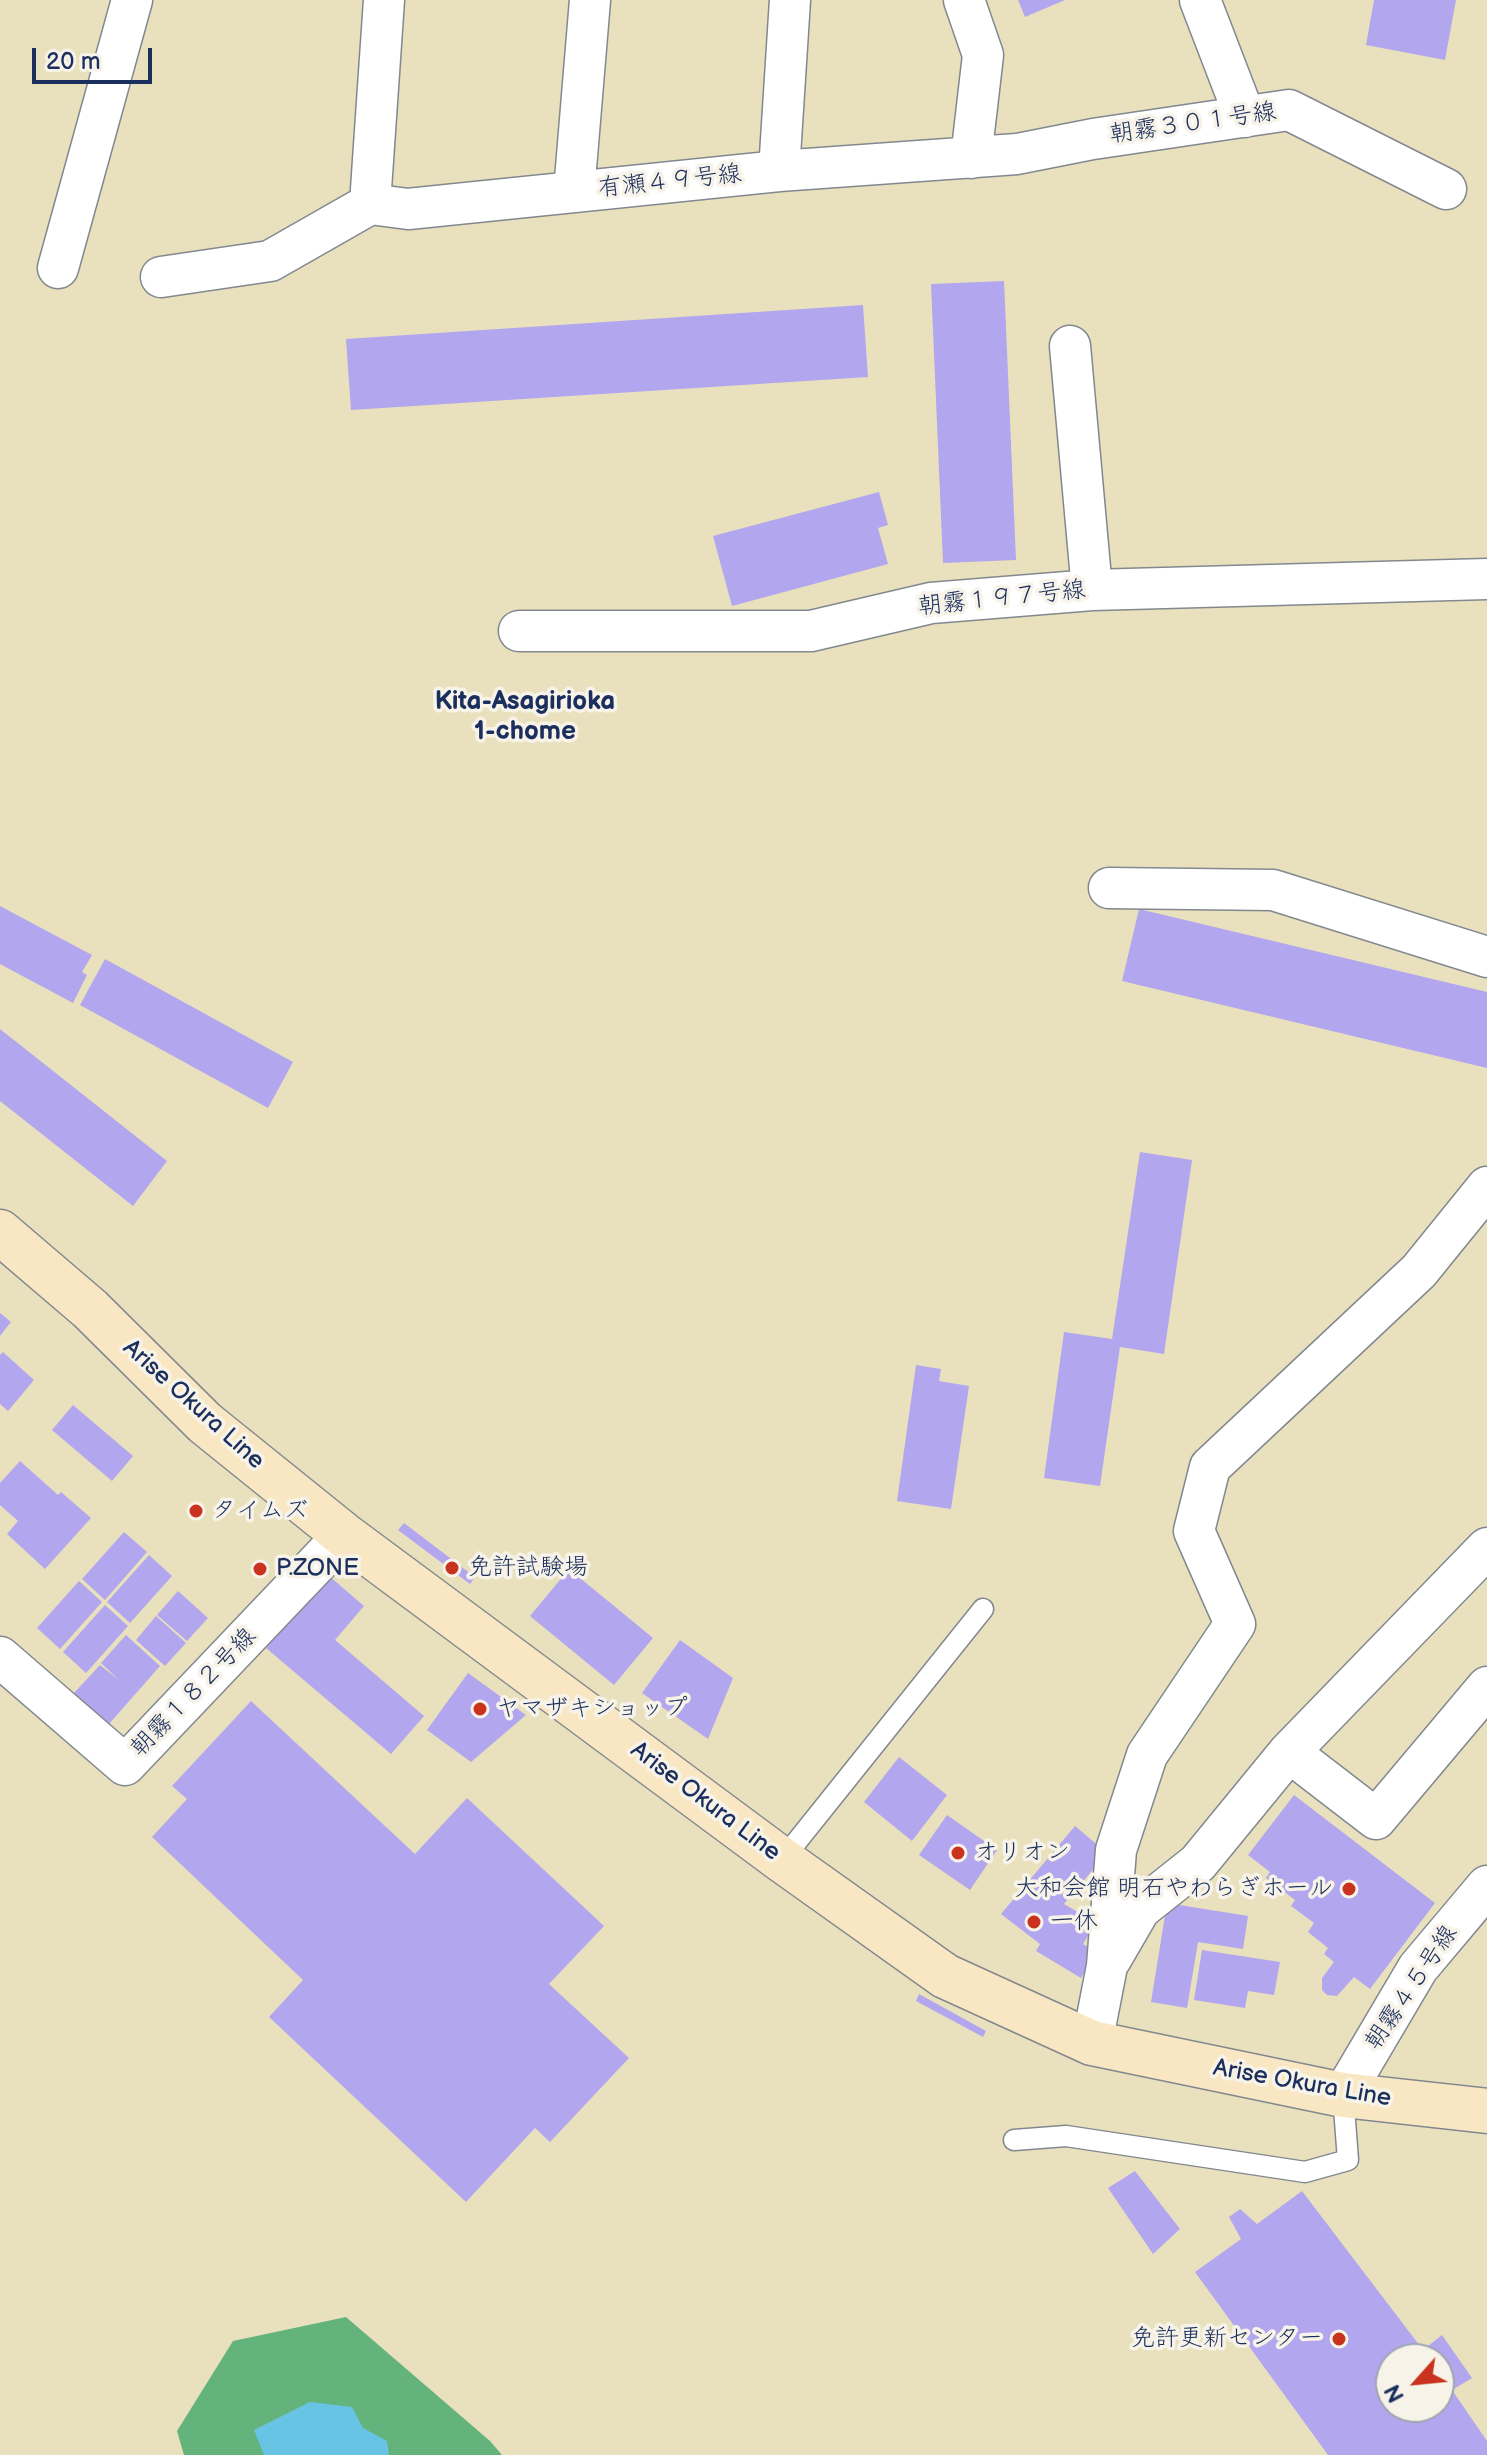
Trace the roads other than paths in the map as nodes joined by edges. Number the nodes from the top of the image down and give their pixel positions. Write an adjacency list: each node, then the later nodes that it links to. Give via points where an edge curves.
1 (132, 0): 13 (street)
2 (384, 0): 12 (street)
3 (590, 0): 11 (street)
4 (790, 0): 9 (street)
5 (964, 0): 8 (street, via 983,55)
6 (1200, 0): 7 (street)
7 (1245, 117): 8 (street, 朝霧３０１号線); 10 (street, 朝霧３０１号線, via 1289,110)
8 (971, 158): 9 (street, 有瀬４９号線)
9 (779, 171): 11 (street, 有瀬４９号線)
10 (1446, 189)
11 (574, 192): 12 (street, 有瀬４９号線, via 408,209)
12 (370, 204): 14 (street, via 270,261)
13 (58, 268)
14 (161, 277)
15 (1070, 346): 17 (street)
16 (1487, 579): 17 (street, 朝霧１９７号線)
17 (1092, 590): 18 (street, 朝霧１９７号線, via 931,603 811,631)
18 (519, 631)
19 (1109, 888): 20 (street, via 1273,890)
20 (1487, 957)
21 (1487, 1187): 32 (street, via 1419,1271 1210,1467 1194,1531 1235,1624 1147,1755 1116,1850)
22 (0, 1232): 23 (main road, Arise Okura Line, via 90,1309 205,1423)
23 (344, 1535): 26 (street, 朝霧１８２号線, via 125,1765); 29 (main road, Arise Okura Line)
24 (1487, 1548): 28 (street)
25 (983, 1609): 29 (lane)
26 (0, 1657)
27 (1487, 1687): 28 (street, via 1376,1819)
28 (1289, 1752): 32 (street, via 1198,1863 1140,1909)
29 (782, 1860): 33 (main road, Arise Okura Line, via 945,1976)
30 (1487, 1886): 31 (street, 朝霧４５号線)
31 (1473, 1906): 34 (street, 朝霧４５号線, via 1418,1968)
32 (1107, 1966): 33 (street)
33 (1092, 2043): 34 (main road, Arise Okura Line)
34 (1343, 2095): 35 (main road, Arise Okura Line); 36 (lane, via 1348,2160 1305,2172 1066,2136)
35 (1487, 2111)
36 (1014, 2140)

